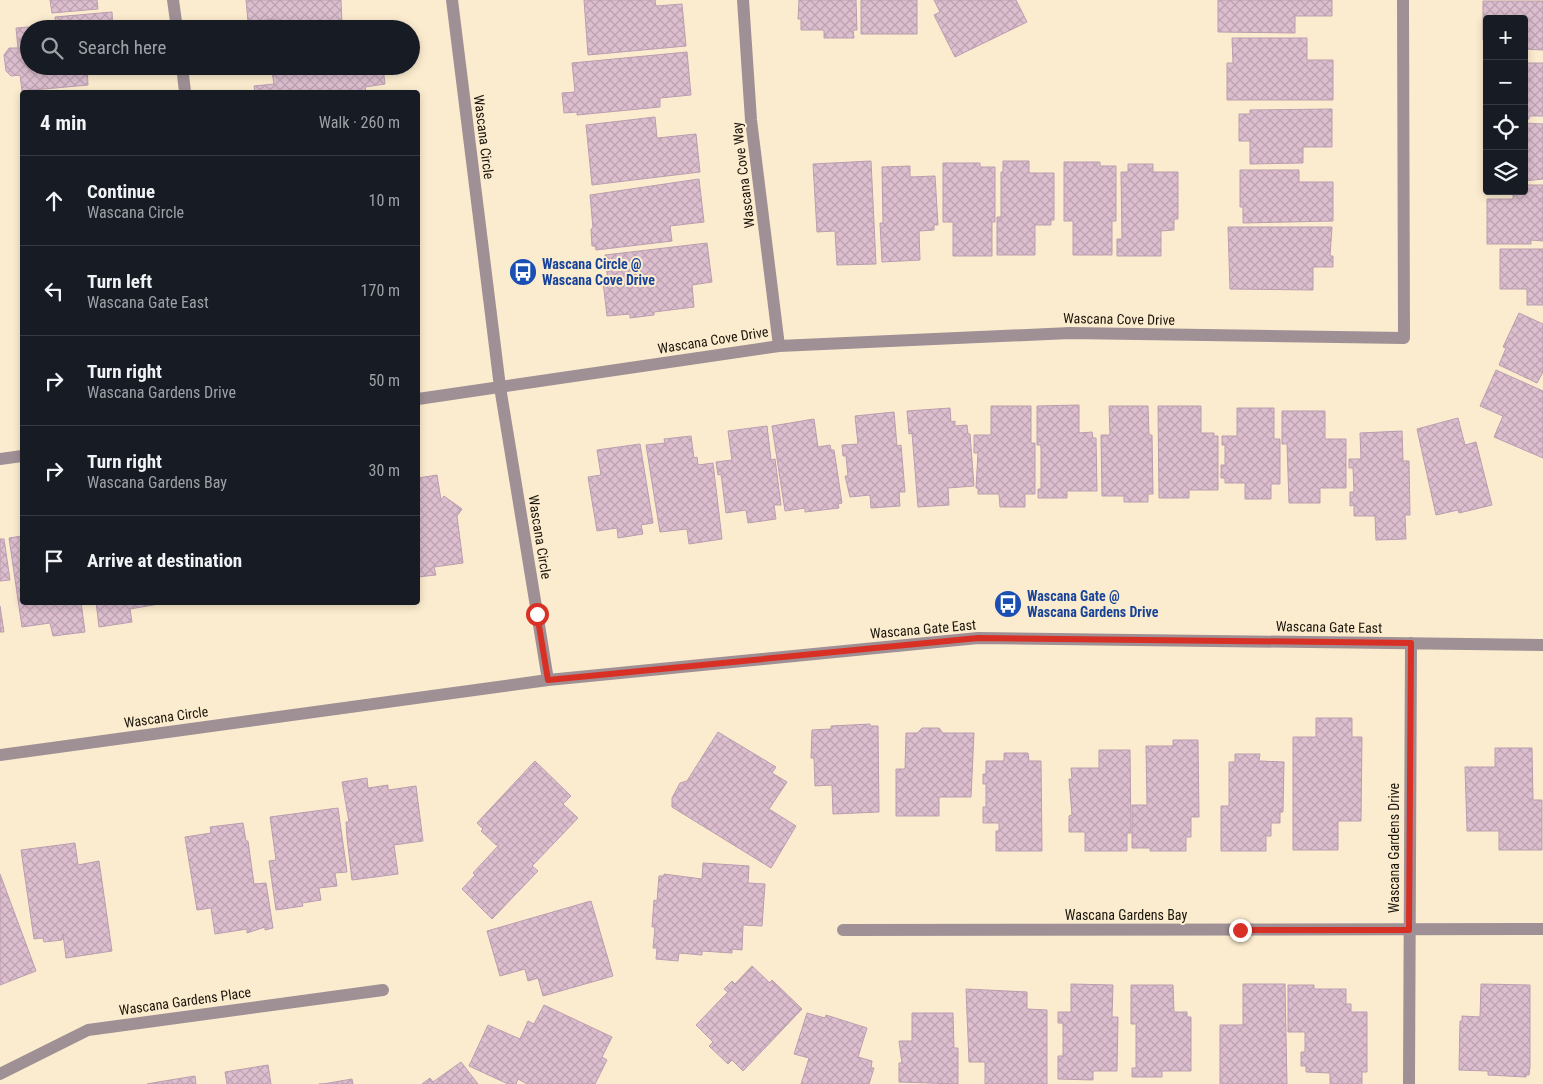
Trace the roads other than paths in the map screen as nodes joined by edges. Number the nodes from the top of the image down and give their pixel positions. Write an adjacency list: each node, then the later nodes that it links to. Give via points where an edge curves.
1 (173, 0): 5 (street)
2 (452, 0): 9 (street, Wascana Circle)
3 (743, 0): 8 (street, Wascana Cove Way, via 751,120)
4 (1403, 0): 8 (street, Wascana Cove Drive, via 1404,338 1070,333)
5 (176, 20)
6 (183, 75): 7 (street)
7 (185, 90)
8 (779, 346): 9 (street, Wascana Cove Drive)
9 (500, 387): 10 (street, Wascana Cove Drive); 15 (street, Wascana Circle)
10 (420, 399)
11 (20, 456): 12 (street)
12 (0, 459)
13 (1411, 643): 14 (street, Wascana Gate East); 15 (street, Wascana Gate East, via 978,638); 19 (street, Wascana Gardens Drive)
14 (1543, 645)
15 (548, 680): 16 (street, Wascana Circle)
16 (0, 755)
17 (1543, 929): 19 (street, Wascana Gardens Bay)
18 (843, 930): 19 (street, Wascana Gardens Bay)
19 (1409, 930): 22 (street, Wascana Gardens Drive)
20 (383, 990): 21 (street, Wascana Gardens Place, via 88,1030)
21 (0, 1074)
22 (1408, 1084)

